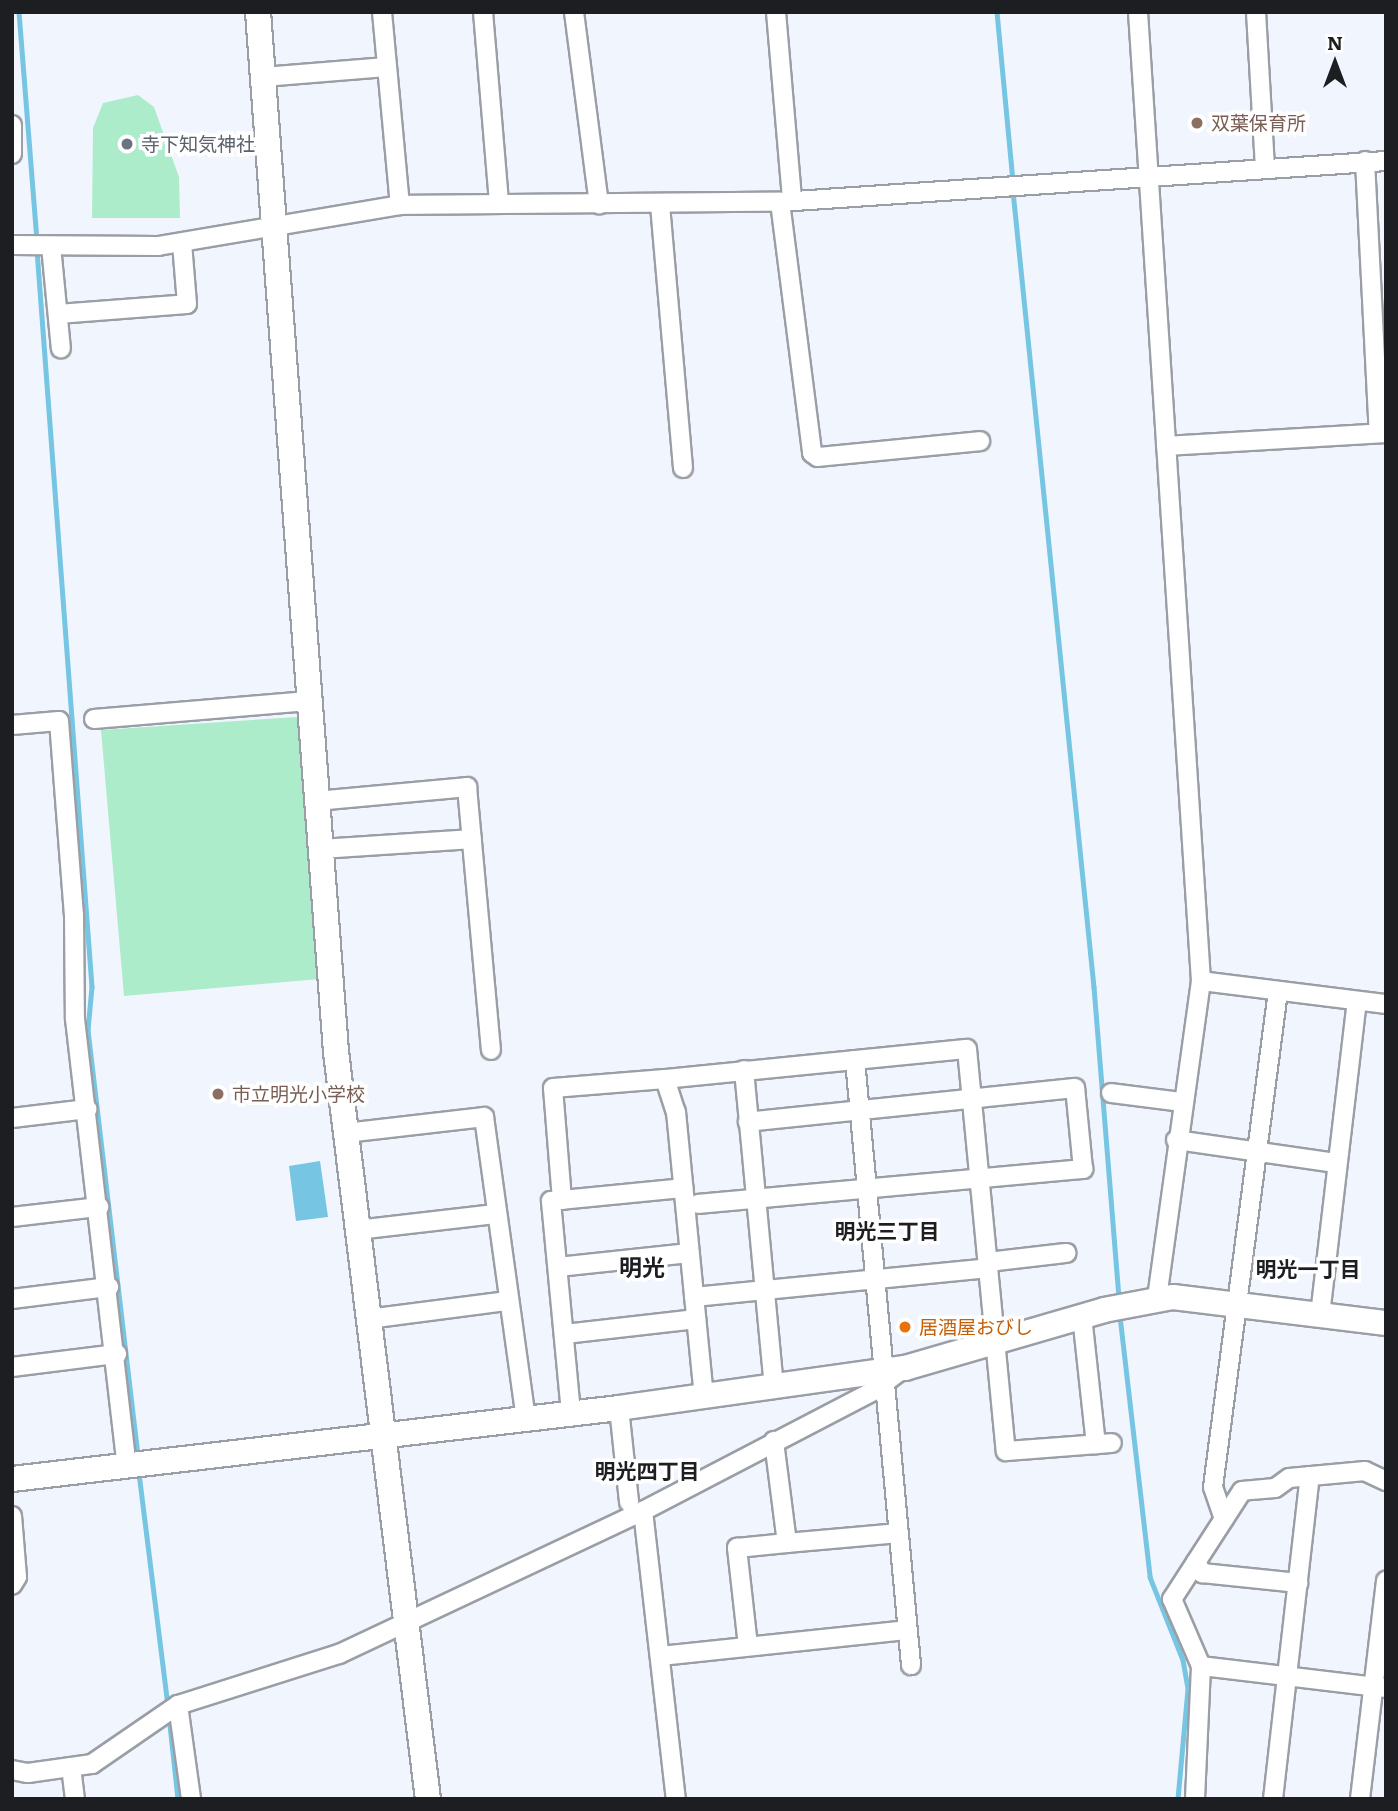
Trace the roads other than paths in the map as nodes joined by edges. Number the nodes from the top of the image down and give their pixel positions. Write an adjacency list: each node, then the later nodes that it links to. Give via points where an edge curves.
1 (258, 12): 9 (street)
2 (382, 12): 8 (street)
3 (483, 12): 17 (street)
4 (574, 12): 18 (street)
5 (776, 12): 16 (street)
6 (1138, 12): 15 (street)
7 (1256, 12): 14 (street)
8 (387, 66): 9 (street); 19 (street)
9 (264, 78): 21 (street)
10 (12, 125): 11 (street)
11 (12, 154)
12 (1386, 160): 13 (street)
13 (1365, 161): 14 (street); 27 (street)
14 (1265, 167): 15 (street)
15 (1150, 176): 16 (street); 29 (street)
16 (786, 200): 20 (street); 28 (street, via 812,453 818,457)
17 (499, 203): 18 (street); 19 (street)
18 (599, 204): 20 (street)
19 (400, 205): 21 (street)
20 (660, 205): 30 (street)
21 (273, 223): 22 (street); 31 (street)
22 (182, 243): 24 (street); 25 (street, via 187,304)
23 (21, 245): 24 (street)
24 (51, 246): 25 (street)
25 (58, 314): 26 (street)
26 (61, 349)
27 (1382, 433): 29 (street)
28 (980, 441)
29 (1166, 446): 37 (street)
30 (683, 468)
31 (308, 701): 32 (street); 34 (street)
32 (94, 719)
33 (12, 725): 48 (street, via 59,721 74,914 75,1019)
34 (317, 801): 35 (street, via 467,787); 36 (street)
35 (472, 839): 36 (street); 41 (street)
36 (322, 849): 52 (street)
37 (1201, 981): 38 (street); 47 (street)
38 (1278, 991): 39 (street); 54 (street)
39 (1357, 1001): 40 (street); 55 (street)
40 (1386, 1004)
41 (491, 1050)
42 (855, 1060): 43 (street); 46 (street, via 967,1049); 49 (street)
43 (744, 1070): 44 (street); 51 (street)
44 (665, 1079): 58 (street, via 676,1112); 60 (street, via 553,1088)
45 (1111, 1093): 47 (street)
46 (972, 1098): 49 (street); 56 (street); 56 (street, via 1075,1088 1083,1169)
47 (1181, 1102): 53 (street)
48 (87, 1109): 50 (street); 62 (street)
49 (860, 1110): 51 (street); 57 (street)
50 (12, 1118)
51 (748, 1122): 59 (street)
52 (346, 1133): 63 (street, via 484,1117); 65 (street)
53 (1176, 1140): 54 (street); 75 (street)
54 (1258, 1152): 55 (street); 77 (street)
55 (1335, 1163): 78 (street)
56 (980, 1178): 57 (street); 68 (street)
57 (868, 1187): 59 (street); 70 (street)
58 (682, 1188): 60 (street); 66 (street)
59 (754, 1199): 61 (street); 72 (street)
60 (562, 1200): 69 (street, via 551,1201)
61 (698, 1203)
62 (99, 1207): 64 (street); 71 (street)
63 (495, 1214): 65 (street); 76 (street)
64 (12, 1217)
65 (358, 1230): 80 (street)
66 (689, 1253): 69 (street); 73 (street)
67 (1066, 1253): 68 (street)
68 (988, 1265): 70 (street); 84 (street)
69 (558, 1267): 83 (street)
70 (877, 1280): 72 (street); 87 (street)
71 (109, 1287): 74 (street); 85 (street)
72 (764, 1290): 73 (street); 88 (street)
73 (694, 1297): 81 (street)
74 (12, 1299)
75 (1157, 1299): 77 (street); 79 (street)
76 (506, 1301): 80 (street); 92 (street)
77 (1235, 1305): 78 (street); 101 (street, via 1213,1487)
78 (1320, 1315): 82 (street)
79 (1082, 1316): 84 (street); 84 (street, via 1104,1443 1006,1451)
80 (368, 1319): 93 (street)
81 (696, 1319): 83 (street); 89 (street)
82 (1386, 1324)
83 (565, 1334): 91 (street)
84 (996, 1340): 87 (street)
85 (117, 1354): 86 (street); 95 (street)
86 (12, 1367)
87 (892, 1374): 88 (street); 94 (street); 102 (street)
88 (774, 1387): 89 (street)
89 (704, 1396): 90 (street)
90 (619, 1408): 91 (street); 99 (street)
91 (571, 1413): 92 (street)
92 (526, 1419): 93 (street)
93 (383, 1436): 95 (street); 108 (street)
94 (774, 1441): 99 (street); 103 (street)
95 (134, 1466): 97 (street)
96 (1310, 1476): 98 (street, via 1365,1471); 101 (street, via 1242,1491); 106 (street)
97 (12, 1479)
98 (1386, 1481)
99 (636, 1506): 108 (street); 111 (street)
100 (12, 1516): 107 (street, via 17,1577)
101 (1224, 1519): 104 (street)
102 (899, 1533): 103 (street); 109 (street)
103 (786, 1543): 110 (street, via 737,1548)
104 (1196, 1562): 106 (street, via 1202,1573); 113 (street, via 1172,1599)
105 (1386, 1581): 115 (street)
106 (1298, 1583): 114 (street)
107 (12, 1585)
108 (408, 1622): 116 (street, via 339,1654); 121 (street)
109 (907, 1630): 110 (street); 112 (street)
110 (748, 1646): 111 (street)
111 (660, 1656): 122 (street)
112 (911, 1665)
113 (1201, 1666): 114 (street); 123 (street)
114 (1288, 1676): 115 (street); 124 (street)
115 (1380, 1687): 125 (street)
116 (172, 1708): 117 (street, via 92,1764); 120 (street)
117 (71, 1767): 118 (street, via 28,1773); 119 (street)
118 (12, 1770)
119 (75, 1799)
120 (191, 1799)
121 (428, 1799)
122 (676, 1799)
123 (1195, 1799)
124 (1273, 1799)
125 (1360, 1799)

